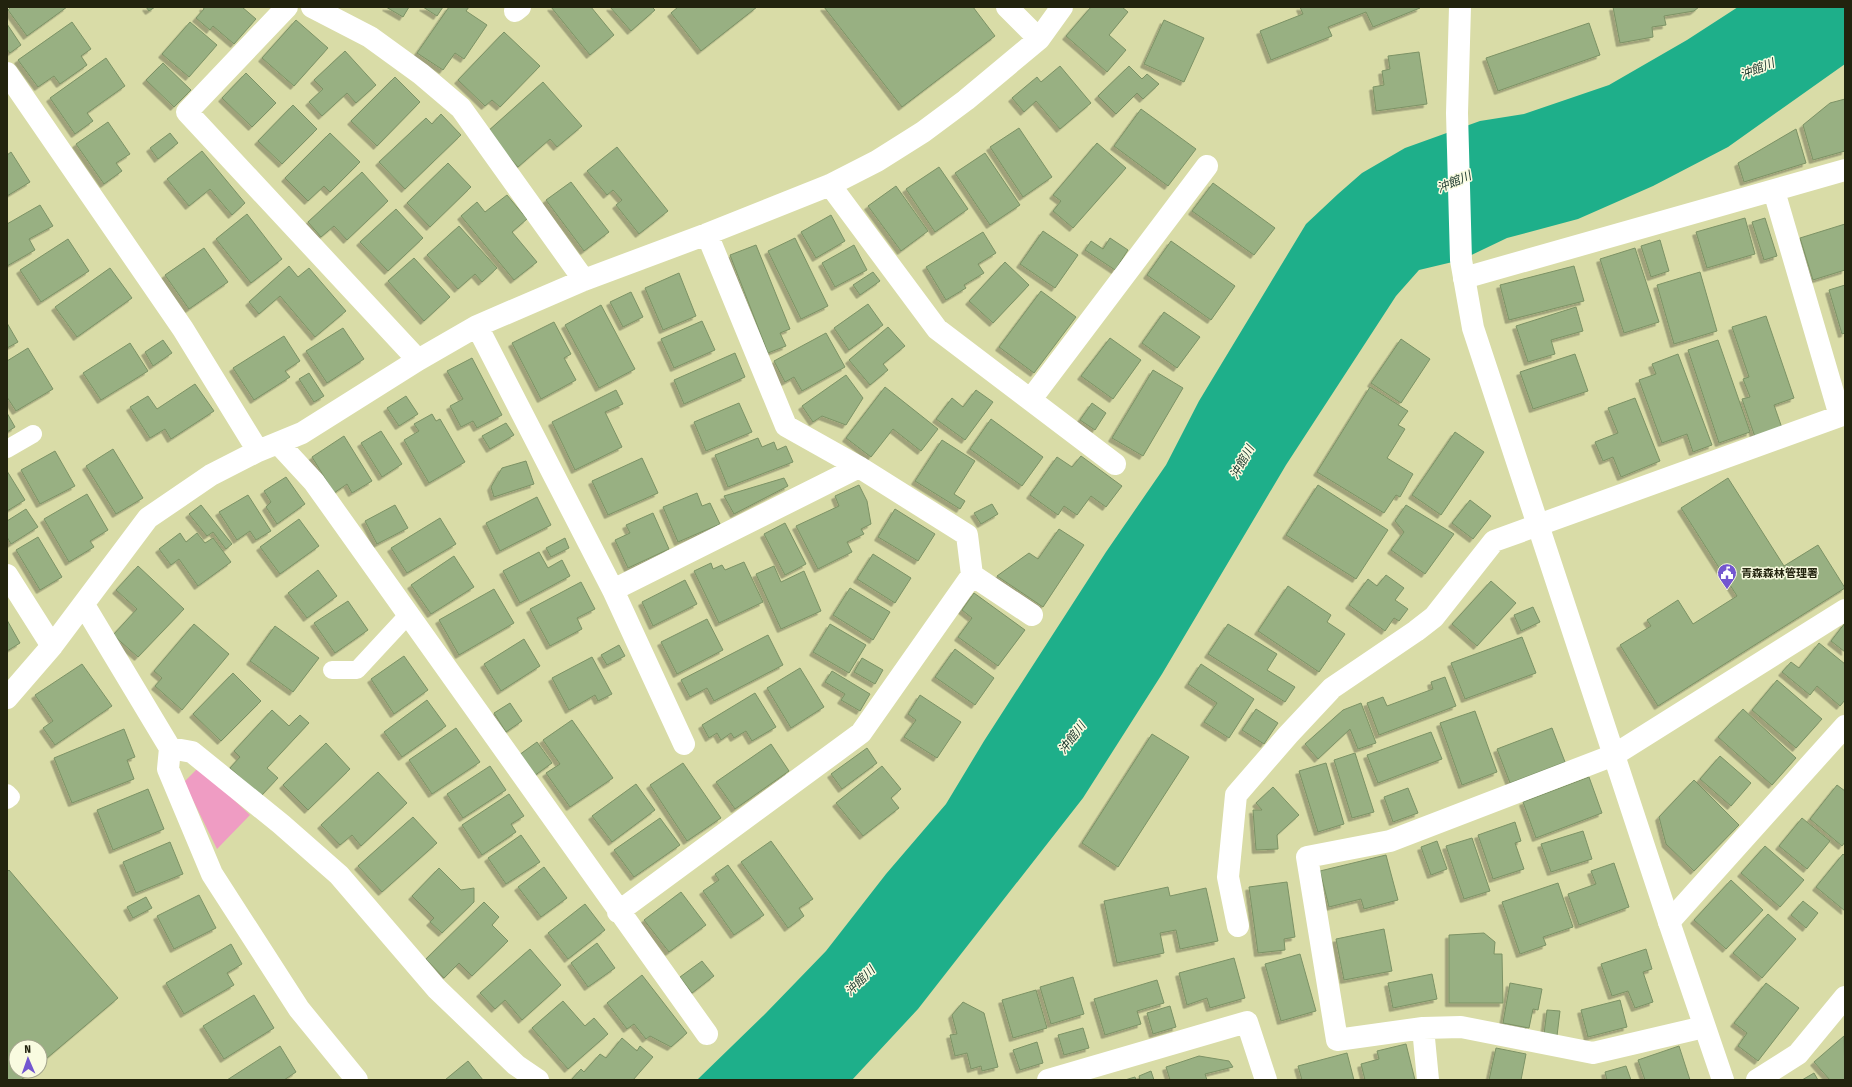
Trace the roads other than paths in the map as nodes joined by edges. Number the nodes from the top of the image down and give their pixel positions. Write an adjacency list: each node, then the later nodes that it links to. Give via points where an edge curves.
1 (286, 7): 16 (street, via 187,112)
2 (312, 7): 14 (street, via 370,37 421,74 461,108)
3 (1007, 7): 6 (street)
4 (1062, 7): 6 (street)
5 (1460, 7): 13 (street, via 1458,122)
6 (1039, 39): 10 (street, via 923,132 877,161)
7 (7, 73): 19 (street, via 183,329)
8 (1207, 166): 17 (street)
9 (1845, 170): 11 (street)
10 (830, 185): 12 (street); 17 (street, via 937,329)
11 (1774, 191): 13 (street); 23 (street, via 1840,416)
12 (707, 234): 14 (street); 22 (street, via 786,426)
13 (1462, 269): 23 (street, via 1473,328)
14 (584, 280): 15 (street)
15 (477, 326): 16 (street); 26 (street)
16 (418, 360): 19 (street, via 302,433)
17 (1031, 400): 21 (street)
18 (33, 434): 20 (lane)
19 (268, 447): 27 (street, via 211,475 148,518); 29 (street, via 314,482)
20 (7, 449)
21 (1115, 464)
22 (859, 467): 25 (street, via 967,535); 26 (street)
23 (1539, 526): 37 (street); 42 (street, via 1494,541 1434,616 1332,688 1236,795 1228,877)
24 (7, 575): 31 (street)
25 (972, 575): 30 (street); 40 (street, via 861,733)
26 (613, 590): 35 (street)
27 (84, 605): 31 (street); 36 (street)
28 (1845, 610): 37 (street)
29 (408, 615): 32 (lane, via 357,670); 40 (street)
30 (1032, 615)
31 (52, 646): 33 (street)
32 (332, 670)
33 (7, 698)
34 (1845, 726): 41 (street)
35 (684, 744)
36 (170, 748): 47 (street, via 168,769 212,874 299,1009); 48 (street, via 192,752 339,875 437,989 516,1064)
37 (1614, 755): 41 (street); 45 (street, via 1390,840 1307,857 1337,1040)
38 (7, 793): 39 (lane, via 11,797)
39 (7, 800)
40 (618, 912): 46 (street)
41 (1669, 922): 44 (street)
42 (1238, 926)
43 (1844, 999): 53 (street, via 1798,1054)
44 (1704, 1027): 45 (street, via 1593,1053 1461,1027); 52 (street)
45 (1423, 1028): 51 (street)
46 (707, 1034)
47 (357, 1080)
48 (538, 1080)
49 (1048, 1080): 50 (street, via 1247,1022)
50 (1266, 1080)
51 (1428, 1080)
52 (1723, 1080)
53 (1757, 1080)

